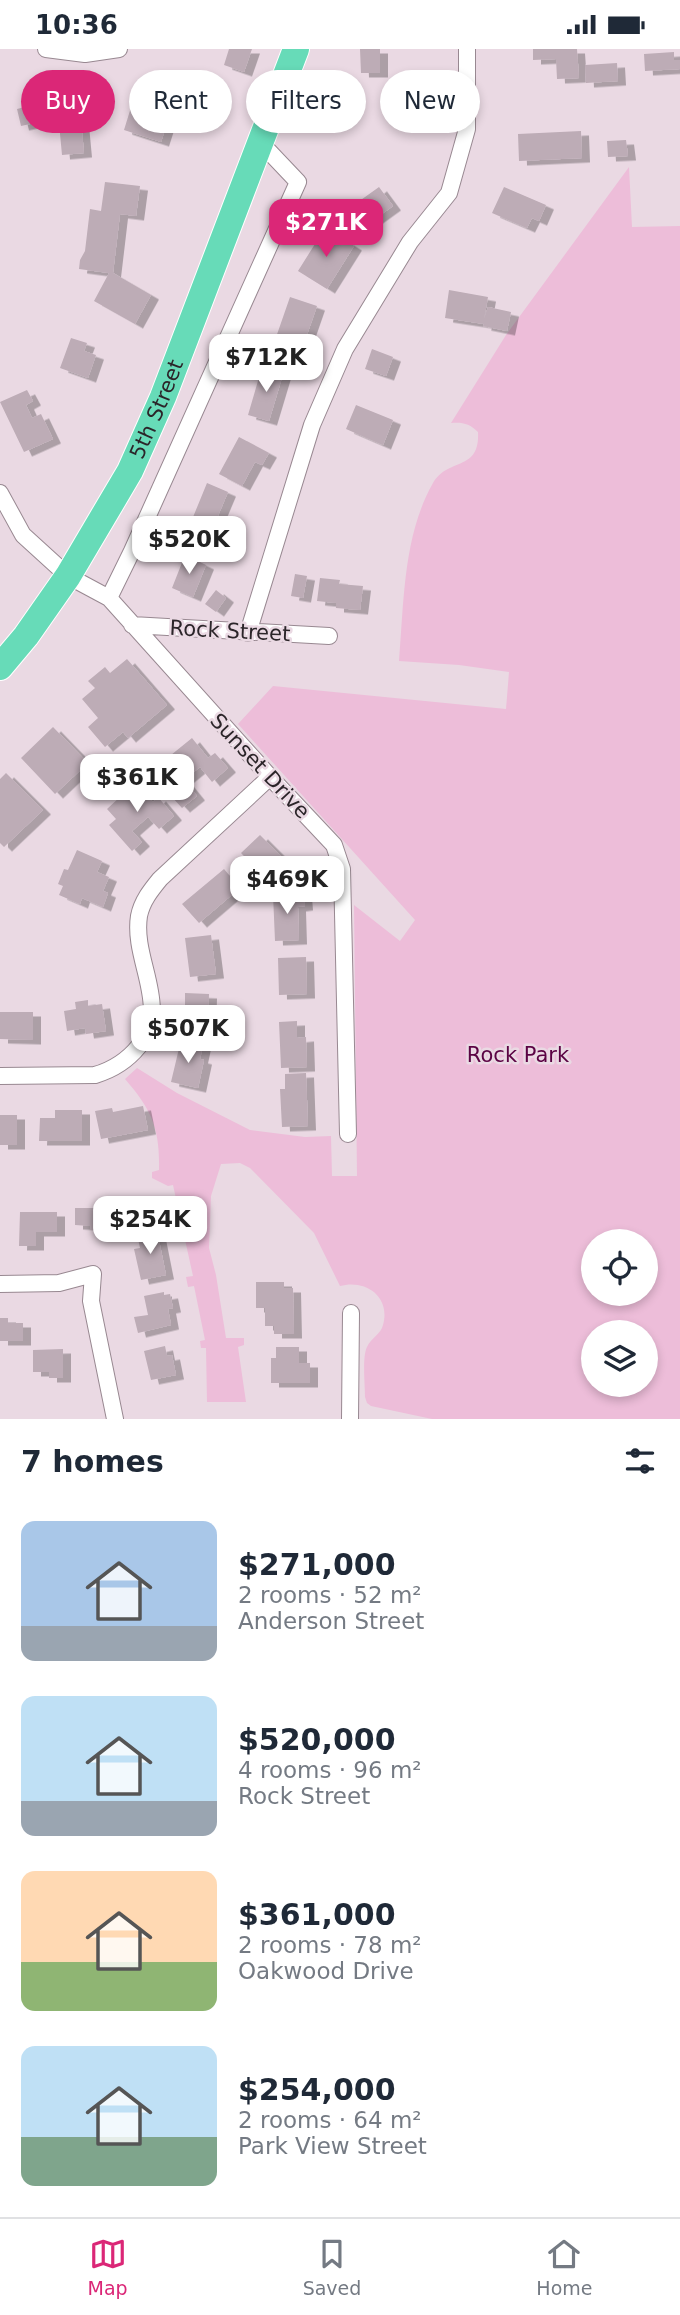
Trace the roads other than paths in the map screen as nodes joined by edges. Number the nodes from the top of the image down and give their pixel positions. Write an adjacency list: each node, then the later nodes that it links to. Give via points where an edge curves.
1 (46, 49): 2 (street, via 85,54)
2 (119, 49)
3 (296, 49): 5 (main road, 5th Street)
4 (467, 49): 10 (street, via 467,129 449,193 410,242 345,349 312,425)
5 (261, 142): 7 (main road, 5th Street, via 148,434); 8 (street, via 298,182)
6 (0, 493): 7 (street, via 23,535)
7 (68, 576): 8 (street, Sunset Drive); 12 (main road, 5th Street)
8 (109, 598): 9 (street, Sunset Drive)
9 (132, 625): 10 (street, Rock Street); 13 (street, Sunset Drive)
10 (248, 633): 11 (street, Rock Street)
11 (329, 636)
12 (0, 667)
13 (270, 777): 14 (street, via 148,893 139,931 153,1004 148,1029 134,1052 110,1071 94,1075); 15 (street, Sunset Drive, via 340,857)
14 (0, 1076)
15 (348, 1134)
16 (0, 1284): 18 (street, via 60,1283 93,1274 91,1301)
17 (351, 1313): 19 (street)
18 (116, 1419)
19 (350, 1419)

